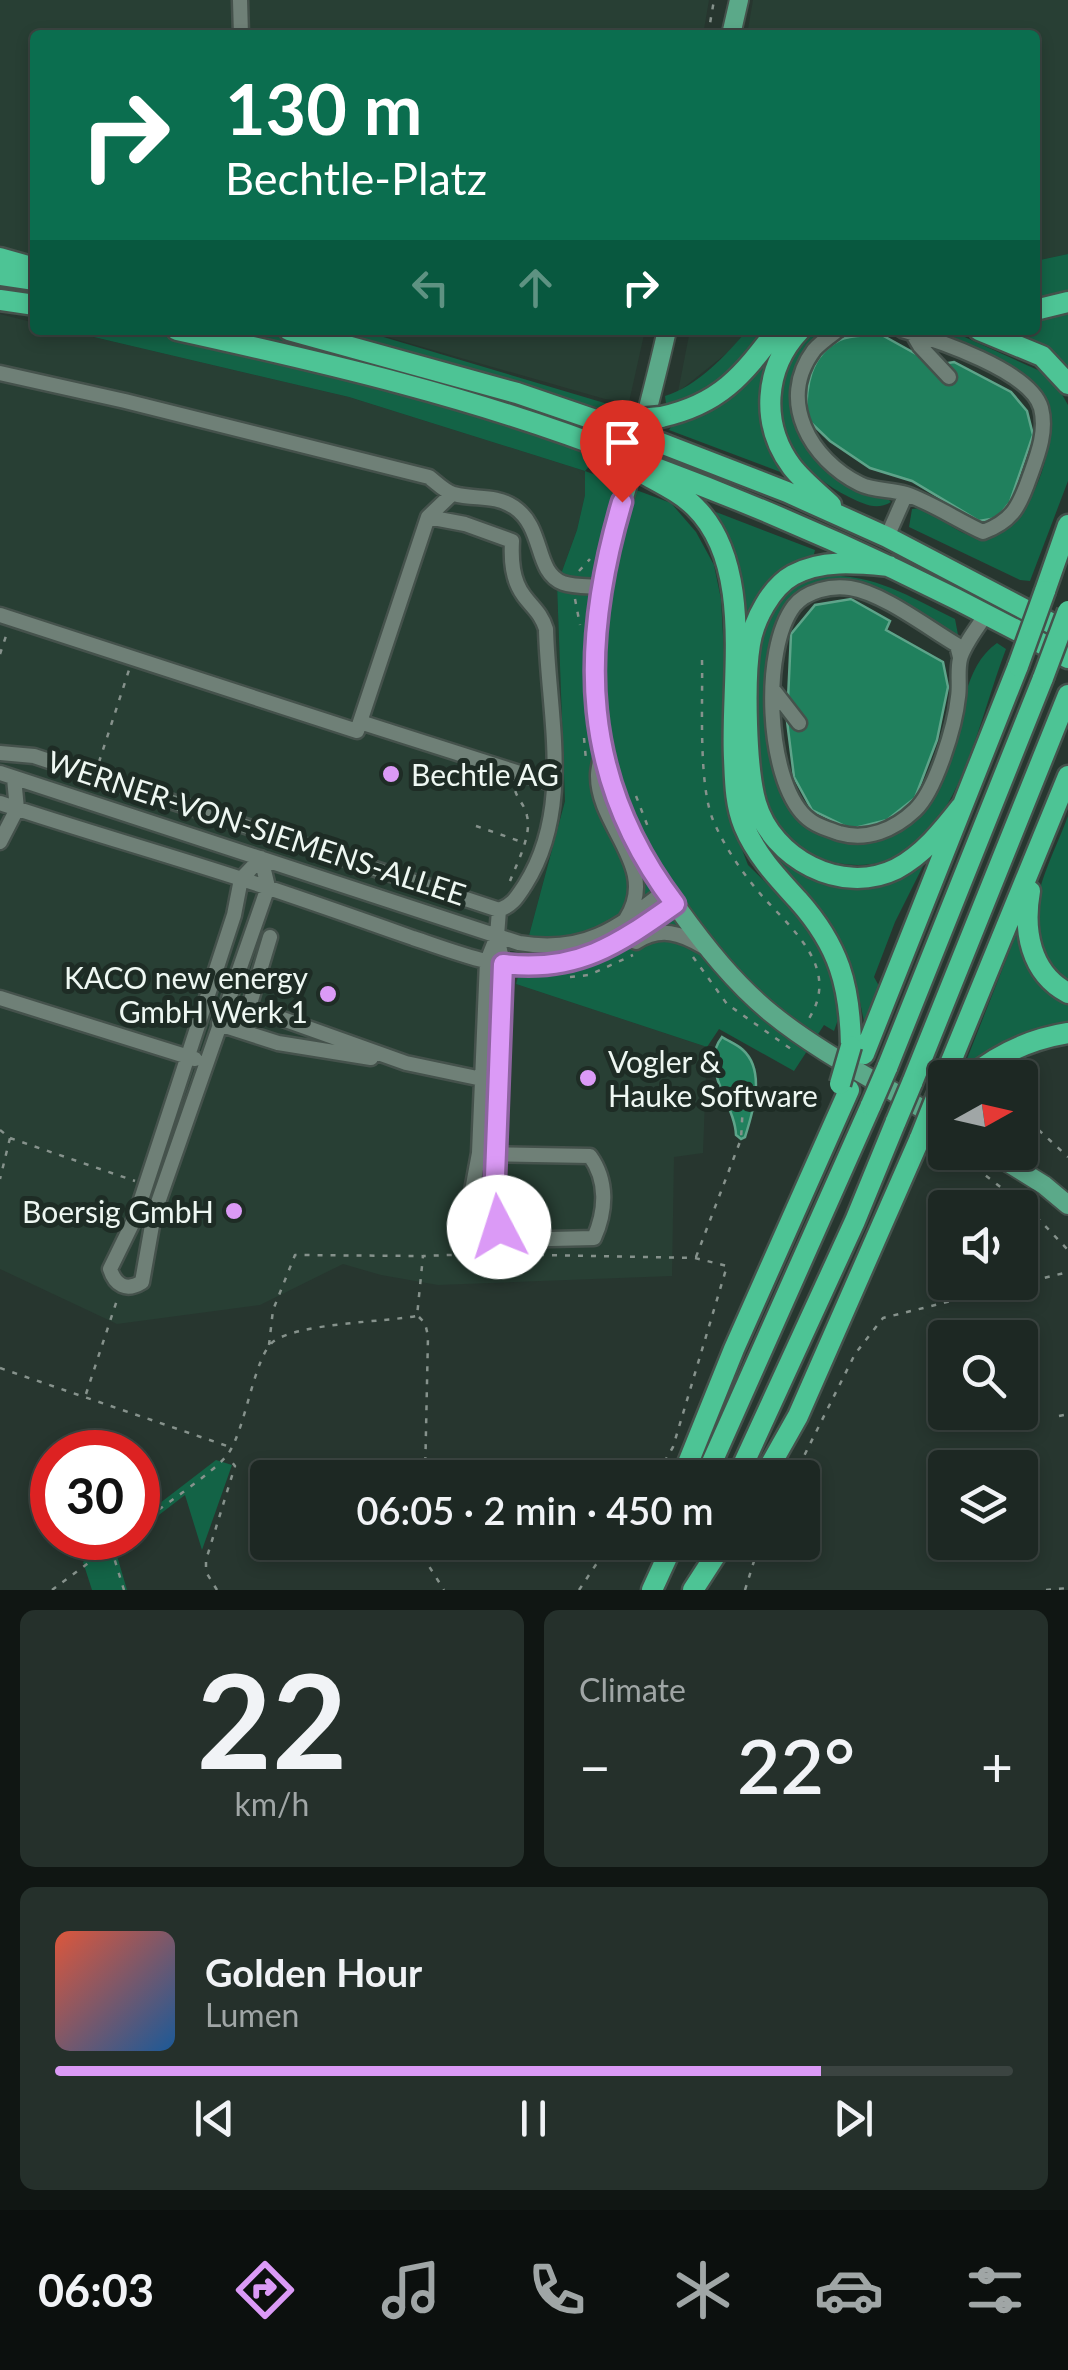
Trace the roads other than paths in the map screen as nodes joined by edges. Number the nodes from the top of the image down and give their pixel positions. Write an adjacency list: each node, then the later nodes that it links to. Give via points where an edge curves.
1 (240, 0): 4 (street)
2 (730, 0): 5 (main road)
3 (739, 0): 6 (main road)
4 (241, 30)
5 (728, 30)
6 (730, 30)
7 (0, 258): 8 (highway)
8 (30, 267)
9 (0, 275): 10 (highway)
10 (30, 279)
11 (0, 300): 13 (highway)
12 (1068, 302): 14 (highway)
13 (30, 304)
14 (1040, 309)
15 (200, 335): 28 (highway, bridge, via 395,382)
16 (309, 335): 27 (highway)
17 (666, 335): 36 (main road)
18 (773, 335): 27 (highway, bridge, via 710,401)
19 (796, 335): 32 (highway, via 774,372 773,429 792,467)
20 (832, 335): 30 (street, via 814,350 798,384 799,414 810,442 829,465 864,486)
21 (911, 335): 25 (street)
22 (915, 335): 30 (street, via 1018,378 1041,404 1044,426 1018,510 1002,525 982,532)
23 (991, 335): 26 (highway, via 1042,356)
24 (0, 374): 29 (street, via 429,477)
25 (949, 377)
26 (1068, 384)
27 (626, 425): 32 (highway, bridge)
28 (646, 470): 35 (highway); 74 (highway, via 698,510 720,545 734,606 737,807 760,858 831,943)
29 (452, 494): 31 (street); 36 (street, via 510,504 534,528 551,574 562,583)
30 (906, 494): 34 (street)
31 (428, 518): 45 (street); 51 (street, via 512,541 515,578 546,629)
32 (848, 520): 34 (highway)
33 (1068, 525): 54 (highway, bridge)
34 (887, 536): 40 (highway)
35 (890, 566): 38 (highway); 54 (highway, via 824,565 791,575 766,602 750,643 748,744 756,804 771,834 798,861 849,876 893,871)
36 (602, 587): 47 (main road, via 595,682)
37 (1068, 611): 91 (highway, bridge, via 888,1068)
38 (986, 613): 41 (street); 42 (highway)
39 (6, 617): 45 (street, via 356,731)
40 (1068, 632)
41 (960, 657): 43 (street, via 957,645 872,596 820,589 795,605 778,642); 43 (street, via 958,701 934,781 918,808 878,834 854,837 806,817 778,762)
42 (1068, 658)
43 (774, 691): 46 (street)
44 (1068, 695): 92 (highway, bridge, via 854,1221)
45 (360, 722): 51 (street)
46 (799, 722)
47 (602, 751): 61 (main road, via 626,827); 63 (street, via 598,778 608,814 637,871 637,890)
48 (0, 753): 62 (street, via 34,756)
49 (7, 775): 52 (street); 55 (street); 57 (street, WERNER-VON-SIEMENS-ALLEE)
50 (1068, 776): 58 (highway)
51 (554, 784): 62 (street, via 540,858 511,906)
52 (0, 795)
53 (0, 803): 55 (street, WERNER-VON-SIEMENS-ALLEE)
54 (961, 806): 74 (highway)
55 (17, 808): 56 (street); 59 (street, WERNER-VON-SIEMENS-ALLEE)
56 (0, 842)
57 (261, 858): 59 (street); 60 (street); 64 (street, WERNER-VON-SIEMENS-ALLEE)
58 (1034, 860): 70 (highway, via 1026,914 1030,946 1047,976); 76 (highway)
59 (241, 879): 60 (street, WERNER-VON-SIEMENS-ALLEE); 75 (street)
60 (268, 887): 67 (street, WERNER-VON-SIEMENS-ALLEE); 72 (street)
61 (670, 898): 63 (street, WERNER-VON-SIEMENS-ALLEE); 66 (main road); 69 (street, via 627,938)
62 (499, 910): 64 (street)
63 (621, 926): 64 (street, WERNER-VON-SIEMENS-ALLEE, via 566,947)
64 (497, 936): 67 (street); 68 (street)
65 (270, 938): 79 (street, via 249,1007)
66 (710, 950): 69 (street, via 684,935 654,933 600,961); 83 (main road, via 798,1034)
67 (486, 960): 68 (street, WERNER-VON-SIEMENS-ALLEE); 81 (street)
68 (503, 964): 69 (street, WERNER-VON-SIEMENS-ALLEE); 86 (street)
69 (560, 972)
70 (1068, 994)
71 (0, 998): 75 (street)
72 (219, 1024): 78 (street); 79 (street, via 278,1043)
73 (1068, 1033): 77 (highway)
74 (857, 1050): 90 (highway, via 836,1120)
75 (188, 1057): 78 (street); 80 (street)
76 (956, 1060)
77 (994, 1060)
78 (206, 1062): 82 (street)
79 (406, 1064): 81 (street)
80 (182, 1073): 82 (street); 82 (street, via 135,1218 110,1269 122,1287 142,1282 154,1214)
81 (482, 1079): 85 (street)
82 (200, 1080)
83 (928, 1113)
84 (928, 1124): 93 (highway, bridge)
85 (479, 1153): 86 (street); 89 (street, via 466,1223 476,1240)
86 (496, 1154): 89 (street); 89 (street, via 590,1156 604,1196 594,1238)
87 (1020, 1170): 88 (main road)
88 (1068, 1205)
89 (496, 1235)
90 (689, 1460)
91 (713, 1460)
92 (746, 1460)
93 (773, 1460)
94 (658, 1560): 98 (highway)
95 (665, 1560): 98 (highway)
96 (699, 1560): 99 (highway)
97 (712, 1560): 100 (highway)
98 (651, 1590)
99 (685, 1590)
100 (693, 1590)

